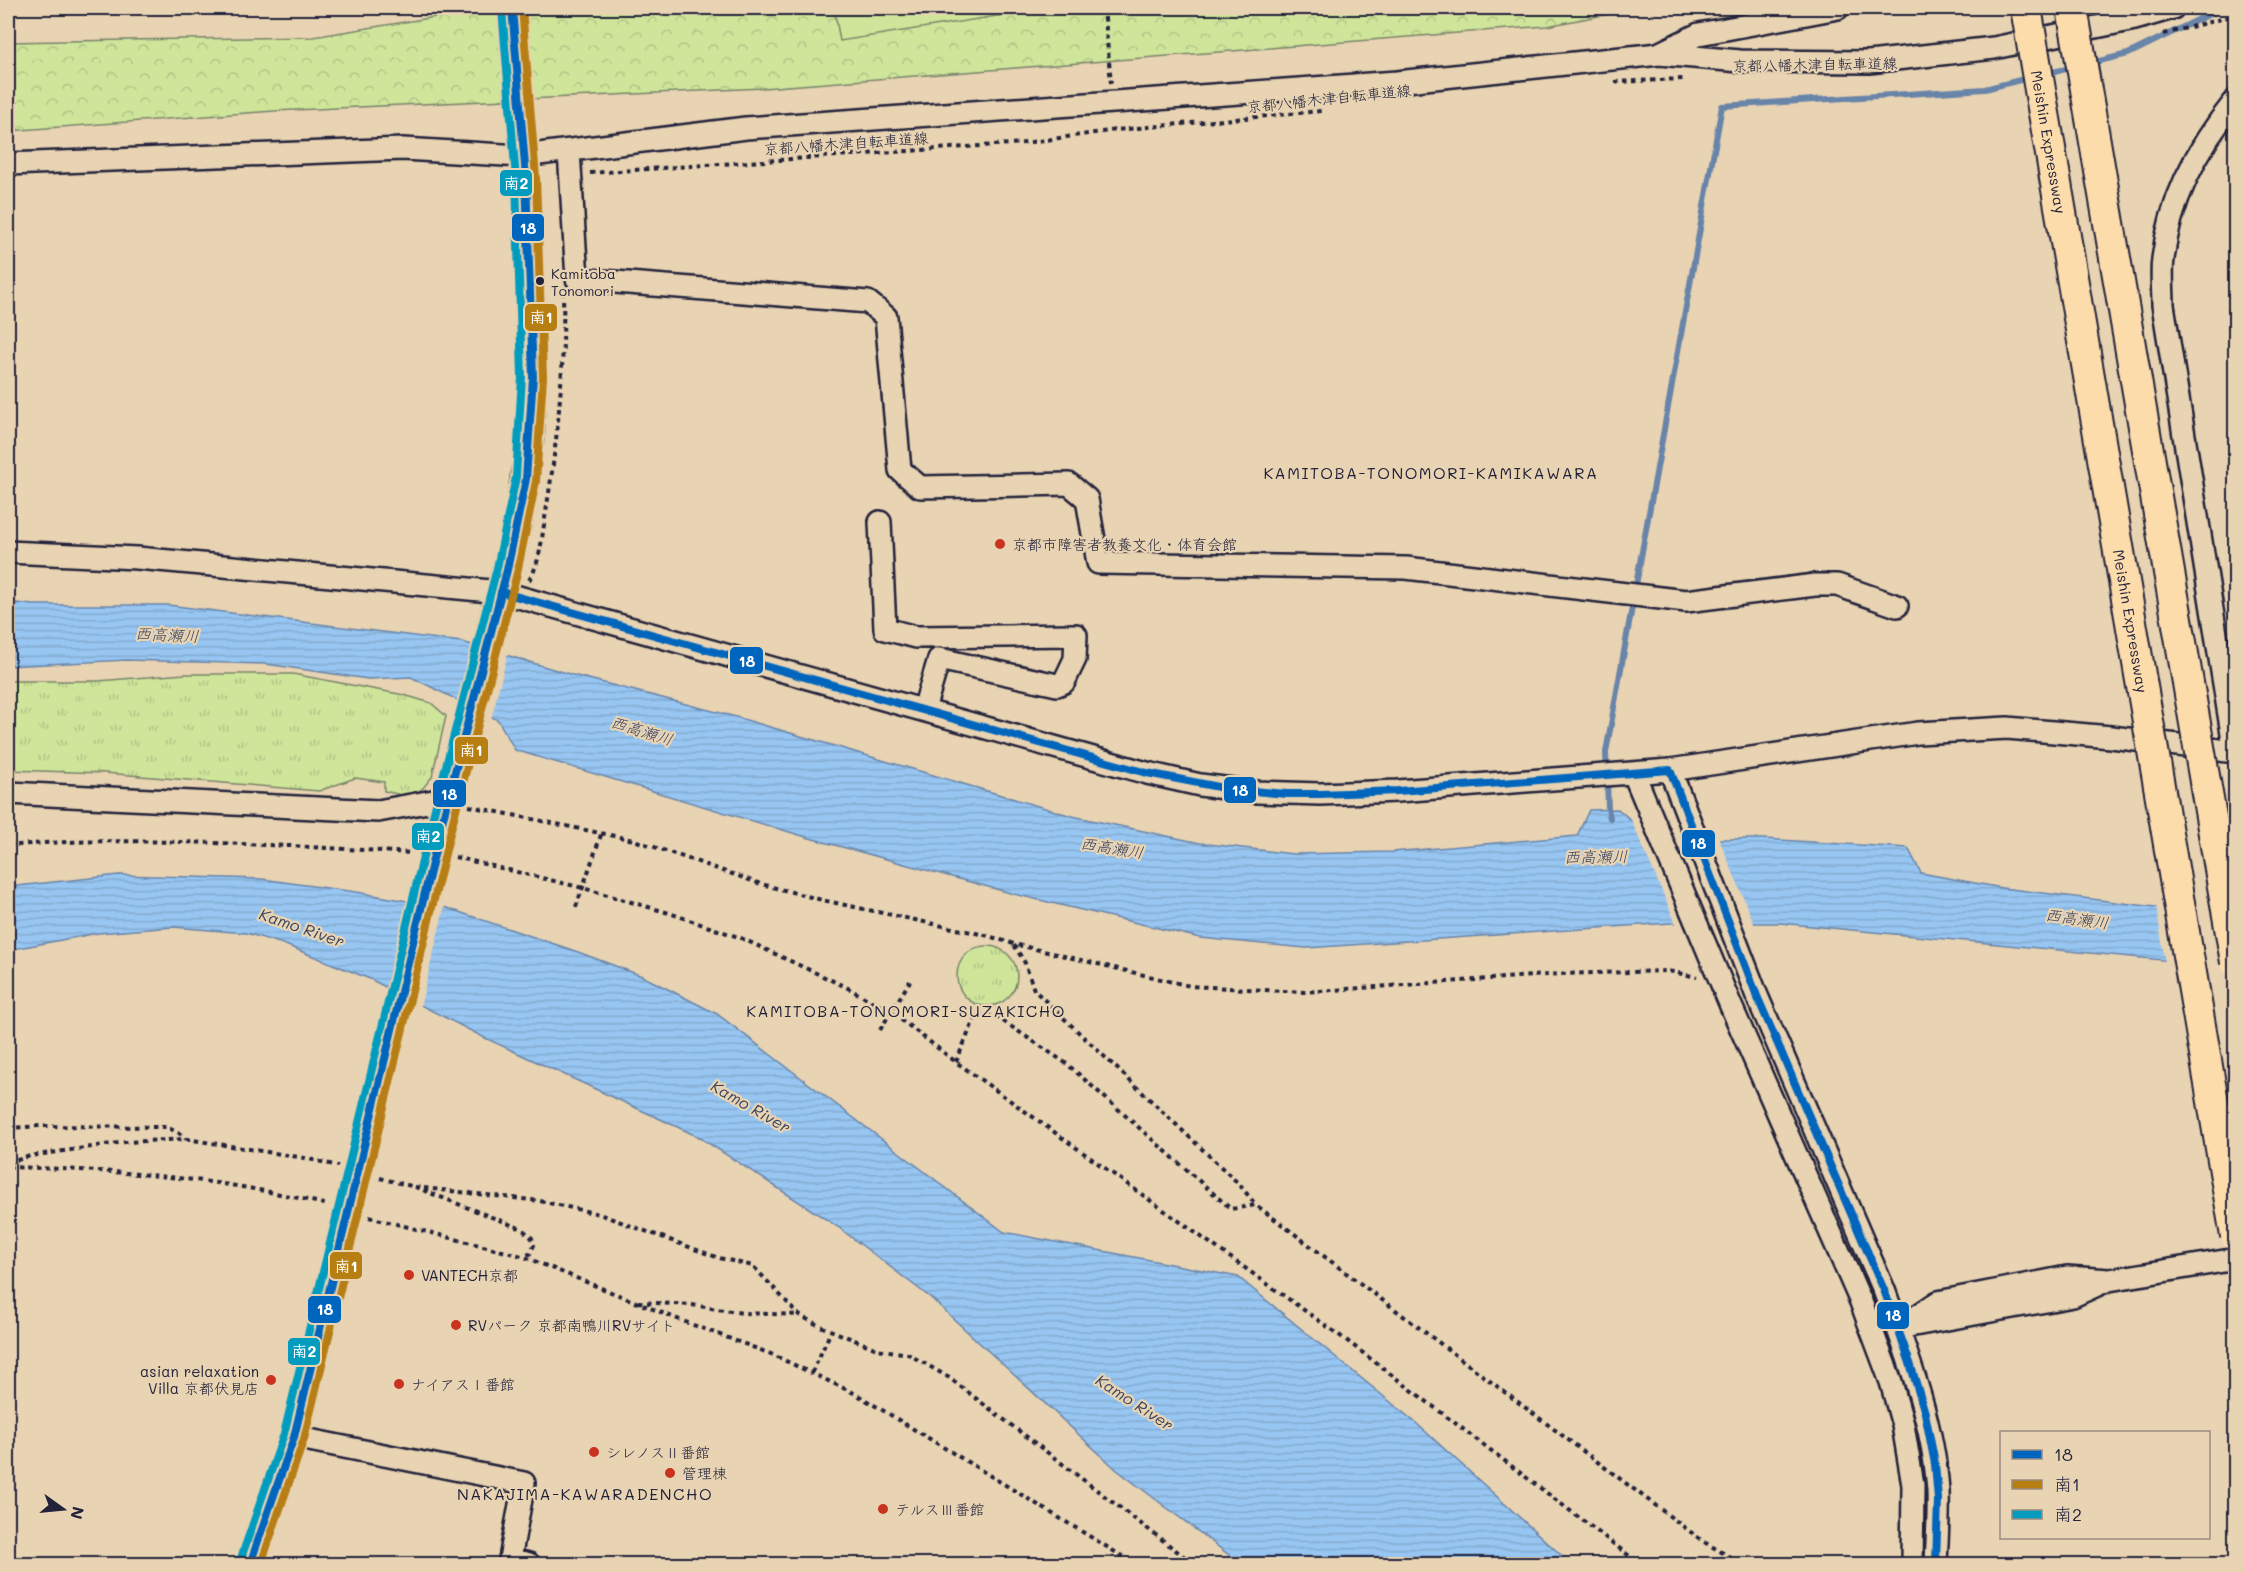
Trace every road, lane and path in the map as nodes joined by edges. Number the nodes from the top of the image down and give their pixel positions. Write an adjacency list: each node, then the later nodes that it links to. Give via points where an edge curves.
1 (512, 8): 15 (main road)
2 (1104, 8): 8 (path)
3 (1838, 8): 7 (street, via 1699,34)
4 (2026, 8): 53 (highway, Meishin Expressway, bridge)
5 (2072, 8): 36 (highway, bridge)
6 (2174, 8): 7 (street, via 1994,48 1869,62 1740,61)
7 (1659, 54): 16 (street, via 1397,82 746,128)
8 (1110, 69)
9 (1684, 79): 10 (path)
10 (1614, 82)
11 (2235, 100): 24 (street, via 2213,127 2185,178 2170,220 2163,260 2163,305)
12 (1329, 110): 14 (path, 京都八幡木津自転車道線)
13 (1115, 121): 14 (path)
14 (1116, 130): 18 (path, 京都八幡木津自転車道線, via 1024,143)
15 (523, 150): 16 (street); 17 (street, via 403,149); 21 (main road, via 532,406 524,490)
16 (569, 151): 18 (street)
17 (8, 164)
18 (571, 174): 22 (street, via 578,279 868,302 886,317 900,470 920,487 1069,484 1087,499 1098,563 1406,568 1686,601 1838,585)
19 (880, 522): 23 (street, via 885,629 916,637 1076,634 1075,659 1064,682 1057,685 939,659)
20 (8, 552): 21 (street, via 136,558)
21 (498, 602): 23 (street, via 644,634); 28 (main road)
22 (1897, 606)
23 (924, 709): 26 (street, via 1172,779 1257,792 1398,791)
24 (2235, 752): 25 (street, via 2007,728 1918,733)
25 (1670, 770): 26 (street); 39 (street)
26 (1634, 774): 38 (street)
27 (8, 793): 28 (street, via 378,812 433,801)
28 (450, 793): 29 (path, via 478,809); 52 (main road, bridge)
29 (602, 832): 33 (path); 35 (path, via 812,898)
30 (8, 846): 31 (path, via 50,841 146,841)
31 (417, 854)
32 (451, 856): 33 (path)
33 (584, 888): 34 (path); 41 (path, via 741,938)
34 (576, 907)
35 (1014, 944): 38 (path, via 1190,987 1304,992 1561,974 1668,971); 51 (path, via 1034,990 1239,1184)
36 (2235, 962)
37 (910, 981): 41 (path)
38 (1722, 984): 40 (street)
39 (1757, 996): 40 (street); 58 (street)
40 (1731, 1006): 60 (street)
41 (891, 1012): 42 (path); 43 (path)
42 (880, 1030)
43 (956, 1062): 51 (path, via 977,1013 997,1017 1067,1064 1231,1209); 68 (path, via 1346,1340)
44 (8, 1128): 45 (path, via 166,1127)
45 (187, 1139): 46 (path, via 115,1144); 48 (path)
46 (8, 1162)
47 (8, 1167): 52 (path, via 90,1169 192,1179 274,1191)
48 (340, 1167)
49 (372, 1175): 50 (path)
50 (415, 1187): 54 (path, via 522,1229 534,1245 530,1254); 57 (path, via 540,1201 598,1214 719,1258 753,1266)
51 (1256, 1205): 63 (path, via 1704,1542)
52 (355, 1210): 54 (path); 62 (main road)
53 (2235, 1236)
54 (522, 1256): 56 (path)
55 (2235, 1259): 58 (street, via 2109,1280 2073,1296)
56 (634, 1302): 57 (path); 61 (path, via 771,1353)
57 (799, 1315): 59 (path)
58 (1898, 1329): 60 (street); 72 (street, via 1933,1454 1938,1490)
59 (831, 1331): 61 (path); 67 (path, via 877,1349 908,1354 948,1377)
60 (1874, 1335): 71 (street, via 1909,1452 1914,1507)
61 (812, 1373): 66 (path, via 856,1394)
62 (294, 1437): 64 (main road); 65 (street, via 524,1483 510,1558)
63 (1731, 1558): 69 (path); 70 (path)
64 (250, 1564)
65 (530, 1564)
66 (1135, 1564)
67 (1194, 1564)
68 (1640, 1564)
69 (1728, 1564)
70 (1742, 1564)
71 (1912, 1564)
72 (1936, 1564)

